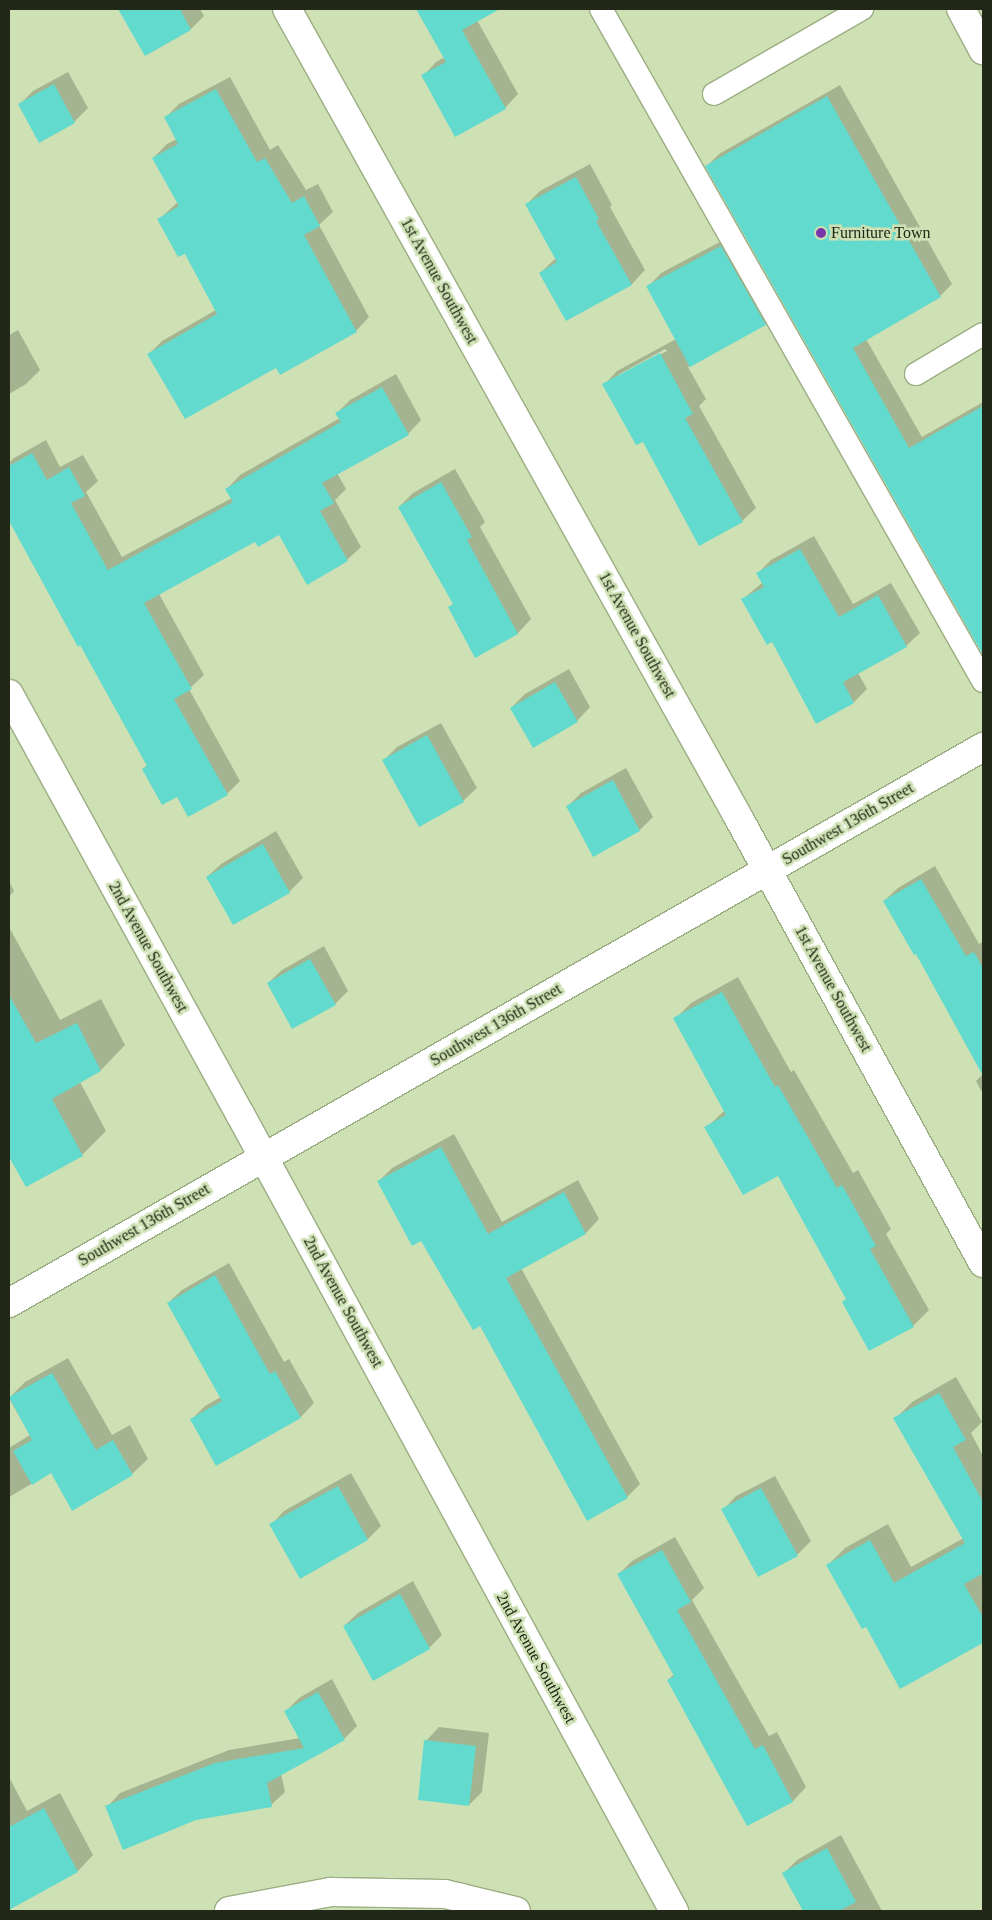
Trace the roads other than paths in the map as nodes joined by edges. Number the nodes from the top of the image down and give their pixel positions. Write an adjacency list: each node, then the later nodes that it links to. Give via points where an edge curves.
1 (287, 9): 12 (street, 1st Avenue Southwest)
2 (601, 9): 9 (lane)
3 (862, 9): 6 (lane)
4 (961, 9): 5 (street)
5 (983, 50)
6 (714, 94)
7 (983, 334): 8 (lane)
8 (916, 374)
9 (983, 681)
10 (9, 697): 13 (street, 2nd Avenue Southwest)
11 (983, 747): 12 (street, Southwest 136th Street)
12 (767, 870): 13 (street, Southwest 136th Street); 14 (street, 1st Avenue Southwest)
13 (264, 1158): 15 (street, Southwest 136th Street); 18 (street, 2nd Avenue Southwest)
14 (983, 1263)
15 (9, 1303)
16 (229, 1911): 17 (street, via 331,1892 445,1894)
17 (516, 1911)
18 (674, 1911)

